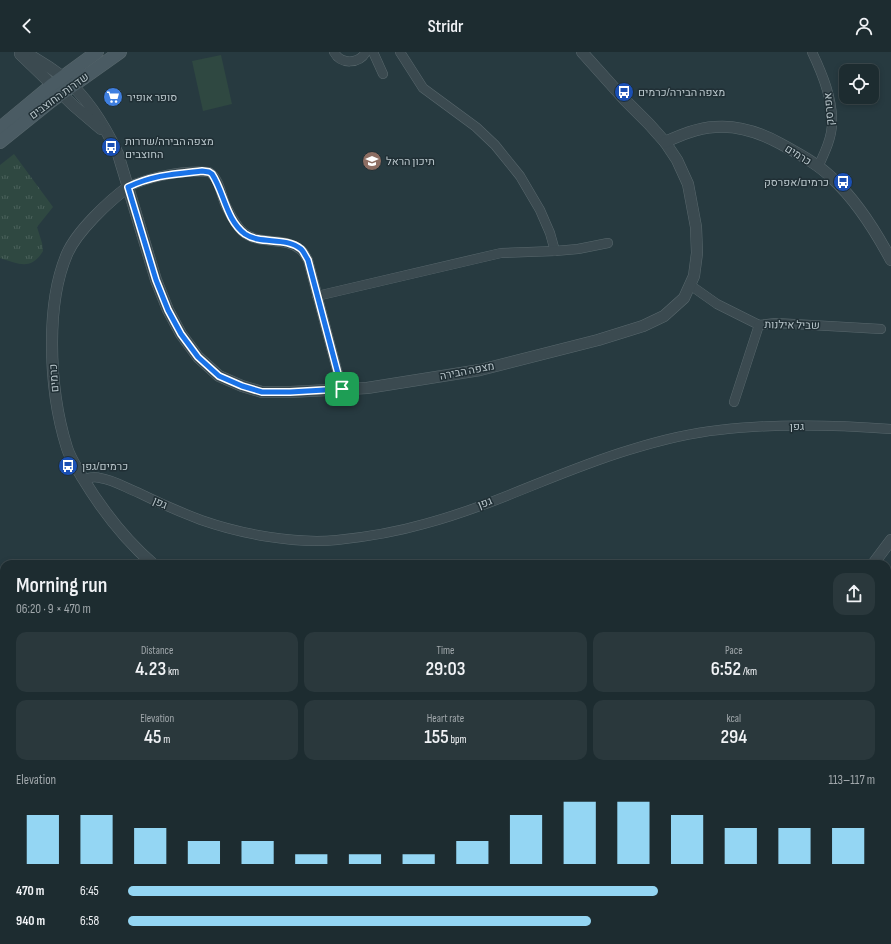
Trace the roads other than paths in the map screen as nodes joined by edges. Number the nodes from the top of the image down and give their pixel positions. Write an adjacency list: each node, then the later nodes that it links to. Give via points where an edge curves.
1 (17, 52): 14 (street, מצפה הבירה)
2 (24, 52): 12 (street, מצפה הבירה)
3 (97, 52): 12 (main road, שדרות החוצבים)
4 (120, 52): 13 (main road, שדרות החוצבים)
5 (334, 52): 6 (street, via 341,60 347,62 360,59)
6 (366, 52)
7 (373, 52): 11 (street)
8 (400, 52): 22 (street, via 423,88 476,127 495,145 520,176 540,210)
9 (582, 52): 18 (street, מצפה הבירה)
10 (812, 52): 19 (street, אפרסק, via 828,90 832,124)
11 (383, 74)
12 (63, 77): 13 (street, מצפה הבירה); 14 (main road, שדרות החוצבים)
13 (72, 86): 14 (main road, שדרות החוצבים); 16 (street, מצפה הבירה)
14 (57, 89): 15 (main road, שדרות החוצבים); 16 (street, מצפה הבירה); 17 (main road, שדרות החוצבים)
15 (0, 128)
16 (111, 137): 20 (street, מצפה הבירה)
17 (0, 142)
18 (665, 142): 19 (street, כרמים, via 697,130 716,127 740,128 766,136); 24 (street, מצפה הבירה, via 678,160 688,184 692,203 697,253)
19 (818, 167): 23 (street, כרמים, via 854,202 877,234)
20 (128, 187): 25 (street, via 148,178 209,172 215,179 236,224 245,234 257,239 289,244 301,250 308,260); 28 (street, מצפה הבירה, via 156,280 168,310 198,357 219,376 262,392); 31 (street, כרמים, via 87,226 67,253 55,296 52,328 55,397 67,450)
21 (608, 243): 22 (street)
22 (555, 251): 25 (street, via 502,253)
23 (891, 260)
24 (690, 285): 26 (street, שביל אילנות, via 717,304); 28 (street, מצפה הבירה, via 684,298 664,316 611,336 480,370 374,387)
25 (317, 296): 28 (street)
26 (759, 325): 27 (street, שביל אילנות, via 776,323); 29 (street)
27 (881, 329)
28 (342, 389)
29 (734, 402)
30 (891, 429): 31 (street, גפן, via 756,427 696,433 589,463 463,512 424,524 335,540 301,540 234,530 187,514 111,481 98,477)
31 (83, 479): 33 (street, כרמים, via 115,525)
32 (891, 540): 34 (street)
33 (148, 560)
34 (876, 560)

